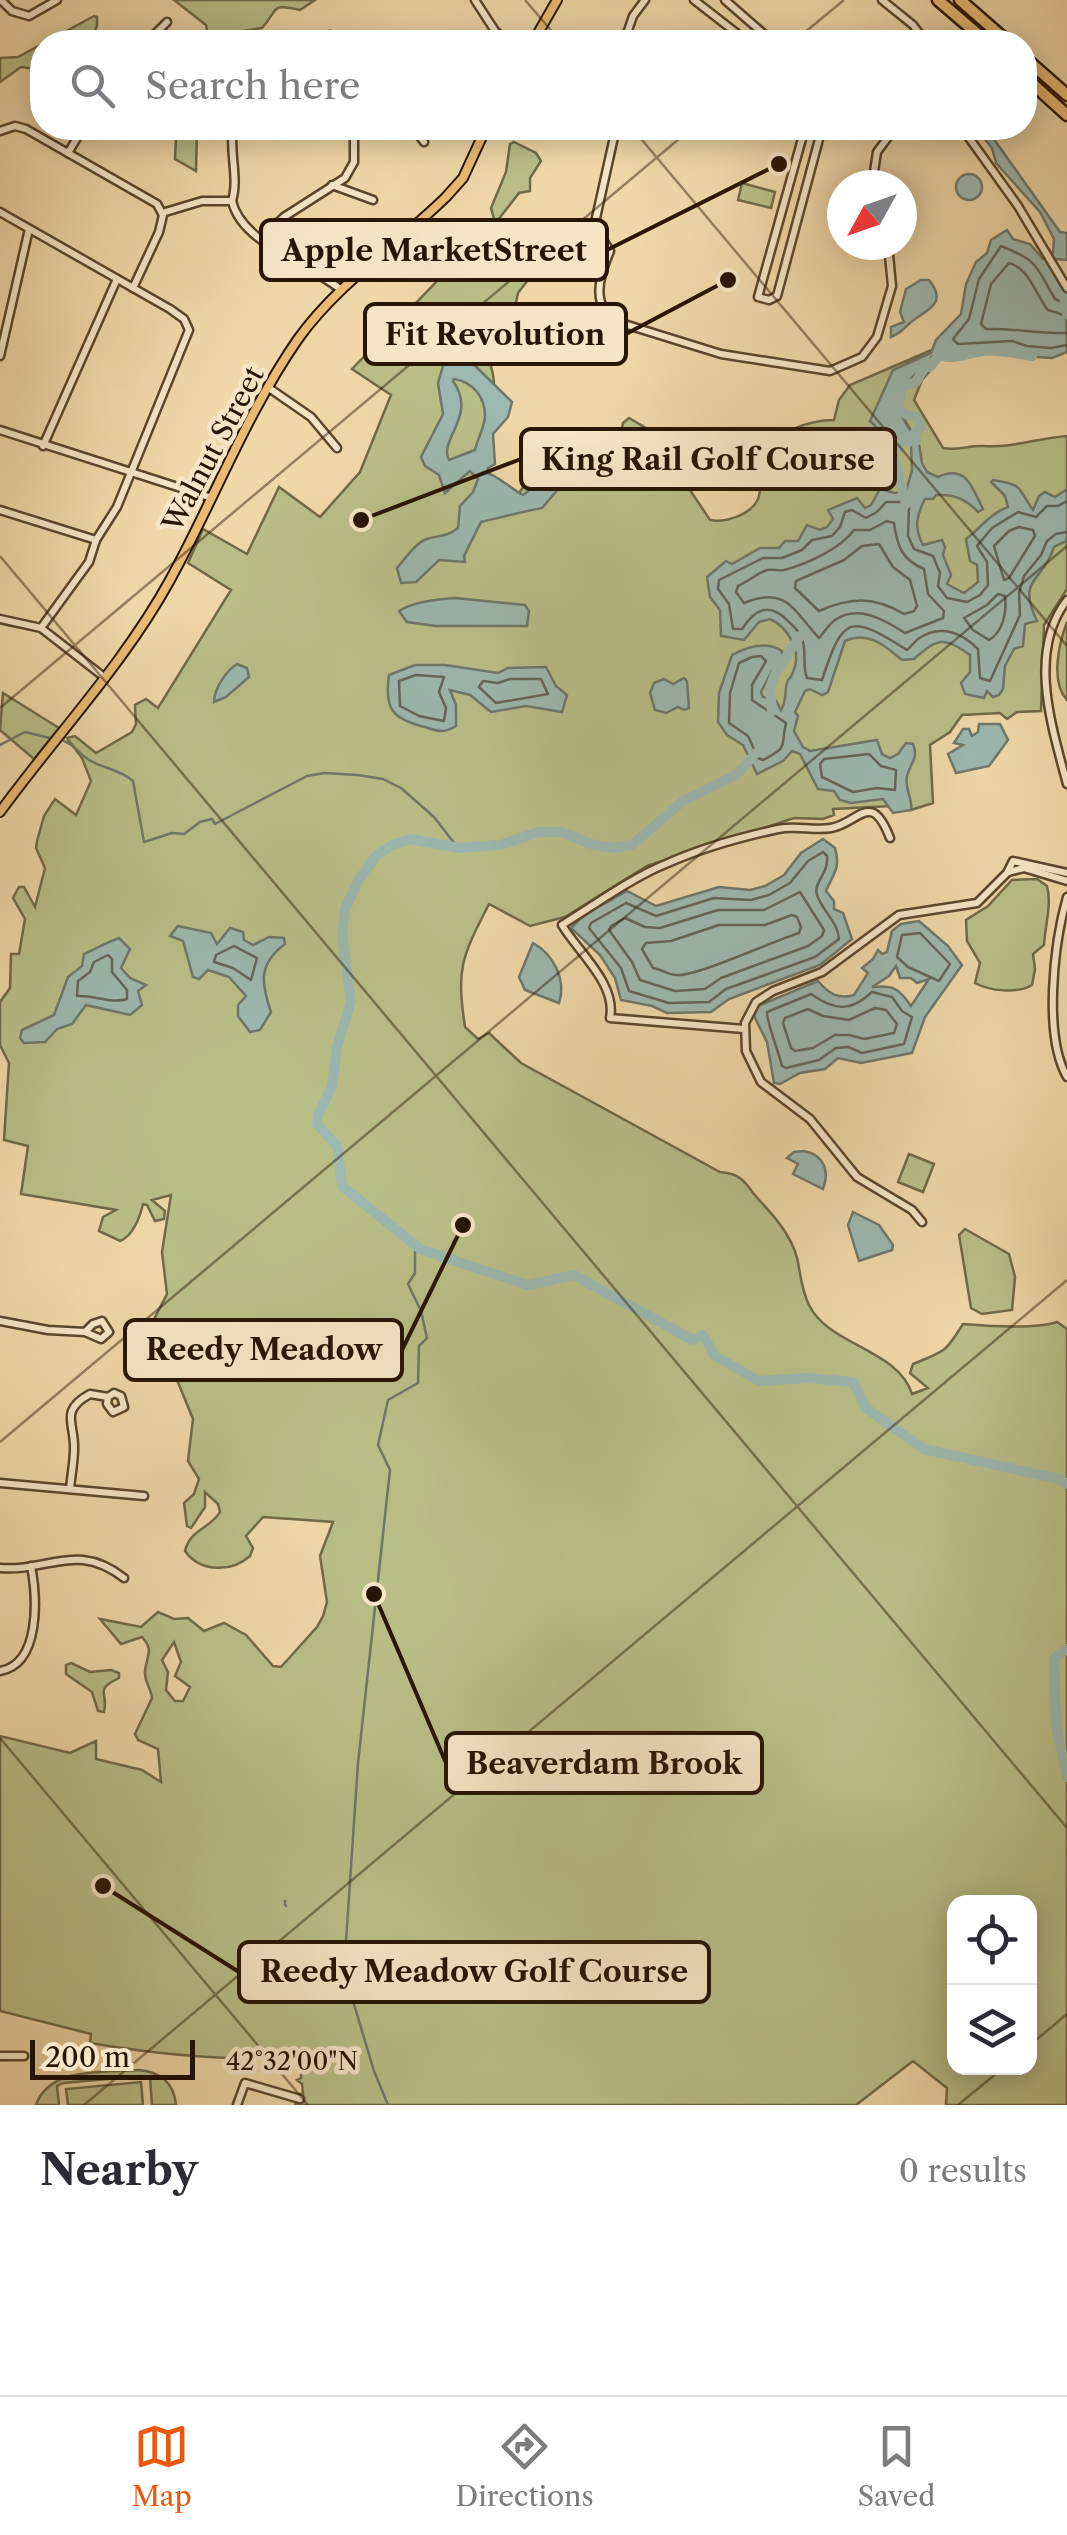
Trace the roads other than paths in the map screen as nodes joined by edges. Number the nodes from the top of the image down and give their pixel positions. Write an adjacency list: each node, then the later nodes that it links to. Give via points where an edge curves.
1 (0, 0): 2 (street, via 29,16)
2 (57, 0)
3 (475, 0): 13 (street)
4 (558, 0): 14 (main road)
5 (694, 0): 16 (street)
6 (725, 0): 17 (street)
7 (882, 0): 18 (street)
8 (938, 0): 19 (highway)
9 (960, 0): 20 (highway)
10 (644, 1): 15 (street)
11 (167, 22): 12 (street)
12 (159, 30)
13 (495, 30)
14 (540, 30)
15 (629, 30)
16 (733, 30)
17 (759, 30)
18 (916, 30)
19 (973, 30)
20 (994, 30)
21 (1037, 68): 23 (highway)
22 (1037, 87): 24 (highway)
23 (1067, 95)
24 (1067, 116)
25 (0, 131): 26 (street, via 15,126)
26 (30, 131)
27 (46, 140): 37 (street)
28 (76, 140): 37 (street)
29 (231, 140): 41 (street)
30 (354, 140): 39 (street, via 354,162)
31 (480, 140): 50 (main road, Walnut Street, via 446,198)
32 (613, 140): 46 (street, via 596,218 610,251 599,302 621,323 722,354 830,371 862,356 877,337 892,286)
33 (802, 140): 34 (street, via 758,298 777,296)
34 (819, 140)
35 (886, 140): 38 (street)
36 (971, 140): 49 (street)
37 (68, 152): 43 (street)
38 (874, 170)
39 (332, 185): 40 (street); 45 (street)
40 (373, 200)
41 (232, 202): 43 (street, via 202,201); 45 (street, via 238,219)
42 (0, 212): 44 (street)
43 (162, 213): 48 (street)
44 (29, 229): 47 (street); 51 (street)
45 (261, 239): 50 (street)
46 (889, 260)
47 (117, 279): 48 (street); 54 (street)
48 (133, 288): 56 (street, via 180,315 189,330)
49 (1067, 288)
50 (342, 291): 52 (main road, Walnut Street, via 297,340)
51 (0, 356)
52 (269, 388): 55 (street, via 311,417); 57 (main road, Walnut Street)
53 (0, 430): 54 (street)
54 (44, 446): 56 (street)
55 (337, 448)
56 (130, 472): 57 (street); 59 (street)
57 (210, 497): 63 (main road, Walnut Street, via 170,580)
58 (0, 510): 59 (street)
59 (96, 540): 62 (street, via 88,562)
60 (1067, 600): 64 (street, via 1051,630 1046,692)
61 (0, 619): 62 (street)
62 (40, 628): 63 (street)
63 (104, 677): 65 (main road, Walnut Street)
64 (1067, 784)
65 (0, 812)
66 (890, 838): 71 (street, via 869,812 834,828 756,834 665,864 562,925 602,980 610,1018)
67 (1007, 873): 68 (street, via 1015,861); 69 (street, via 1024,868); 71 (street, via 974,905 892,918 822,972 756,1002)
68 (1067, 873)
69 (1067, 881)
70 (1067, 897): 72 (street, via 1056,941 1054,1032)
71 (744, 1029): 73 (street, via 748,1059 762,1082 810,1118 857,1176)
72 (1067, 1077)
73 (922, 1222)
74 (0, 1321): 75 (street)
75 (85, 1332)
76 (108, 1397): 78 (street, via 84,1396 70,1416)
77 (0, 1482): 78 (street)
78 (70, 1489): 79 (street)
79 (144, 1496)
80 (30, 1566): 81 (street); 82 (street, via 81,1559); 83 (street, via 34,1605 26,1652)
81 (0, 1568)
82 (124, 1578)
83 (0, 1671)
84 (0, 2056): 85 (street)
85 (24, 2056)
86 (300, 2098): 87 (street, via 245,2082)
87 (237, 2105)

